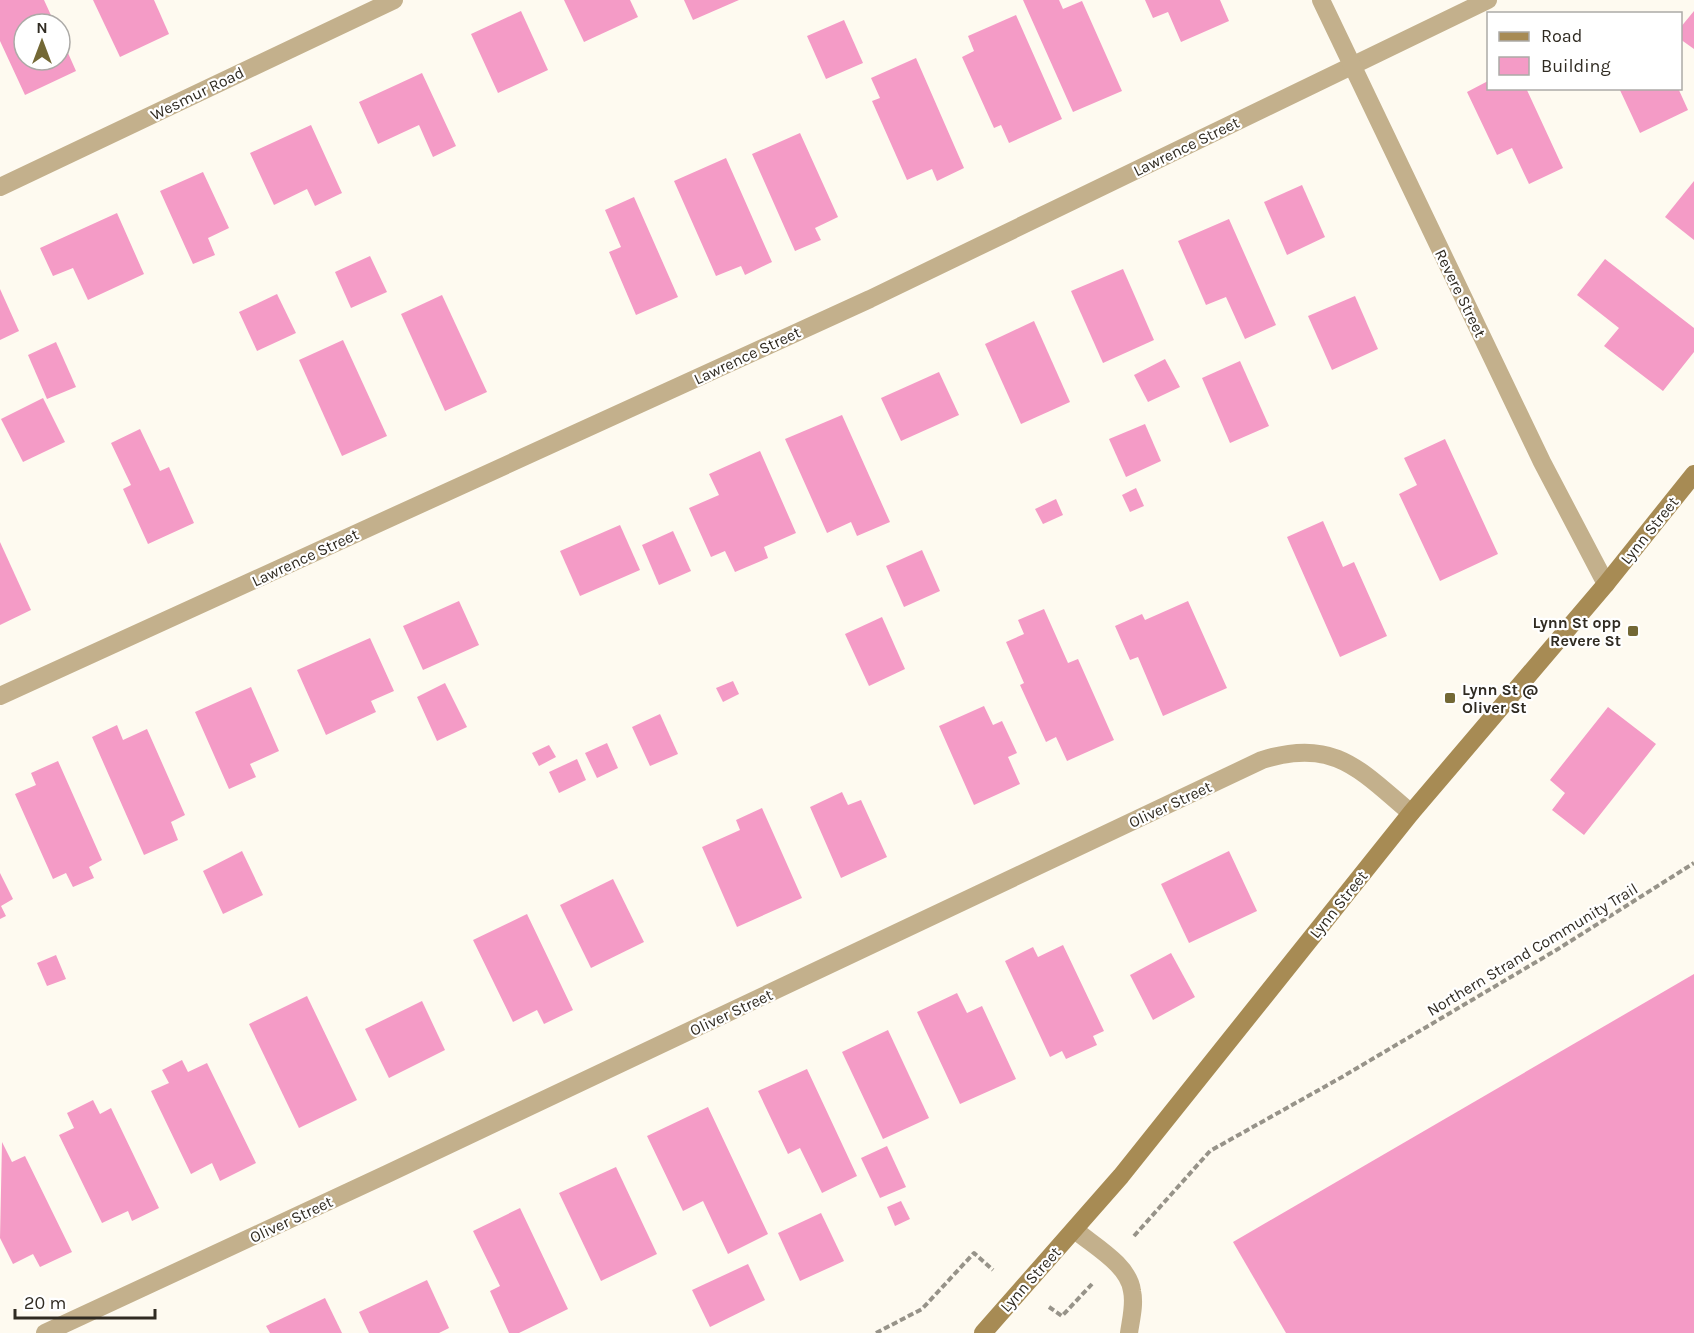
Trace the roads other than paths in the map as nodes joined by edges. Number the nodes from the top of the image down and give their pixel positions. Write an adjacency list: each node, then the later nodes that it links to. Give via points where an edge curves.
1 (394, 0): 5 (street, Wesmur Road)
2 (1321, 0): 4 (street, Revere Street)
3 (1488, 0): 4 (street, Lawrence Street)
4 (1352, 66): 7 (street, Revere Street, via 1537,451); 8 (street, Lawrence Street, via 870,299)
5 (0, 187)
6 (1694, 474): 7 (main road, Lynn Street)
7 (1606, 584): 9 (main road, Lynn Street)
8 (0, 696)
9 (1411, 813): 10 (main road, Lynn Street); 11 (street, Oliver Street, via 1370,777 1328,754 1299,753 1262,760)
10 (1075, 1230): 12 (main road, Lynn Street); 13 (street, via 1131,1282)
11 (45, 1333)
12 (983, 1333)
13 (1130, 1333)

